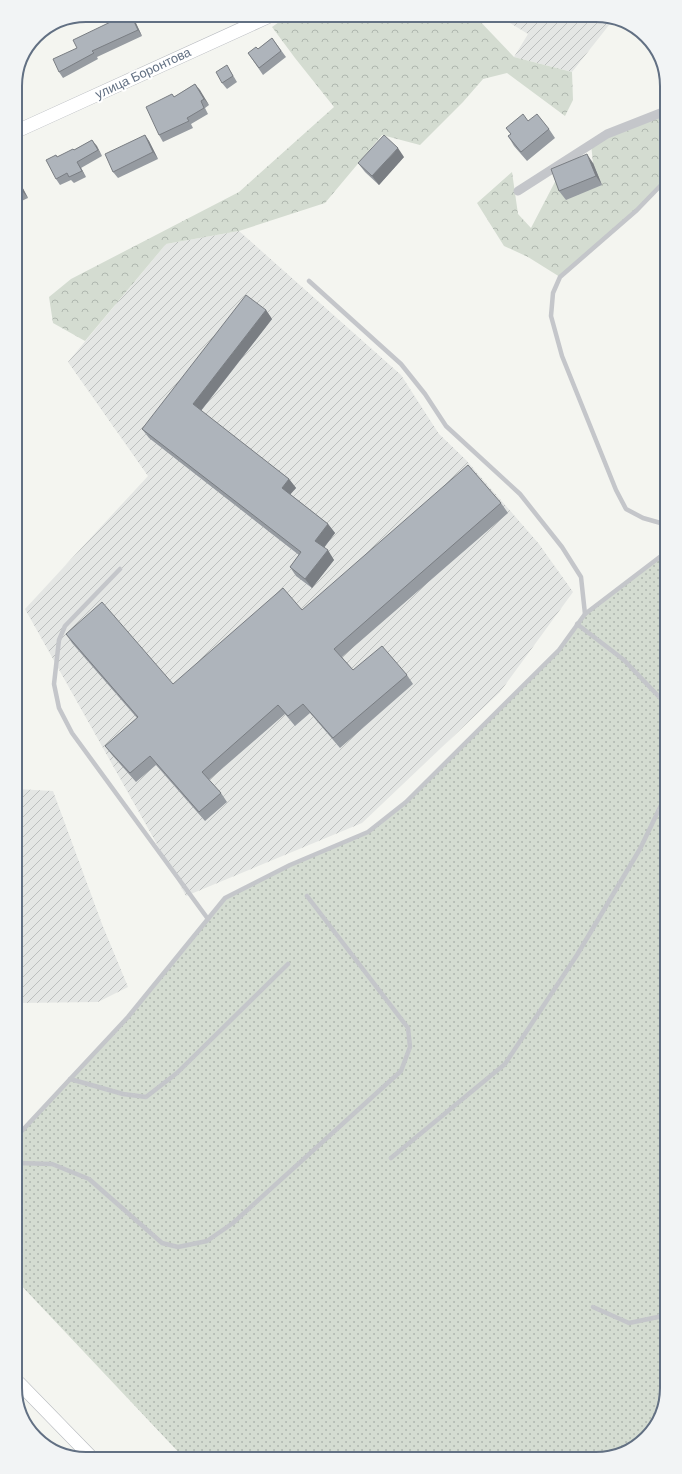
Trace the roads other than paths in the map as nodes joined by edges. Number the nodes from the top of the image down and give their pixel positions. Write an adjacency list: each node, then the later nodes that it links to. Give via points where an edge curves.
1 (257, 22): 3 (street, улица Боронтова)
2 (660, 113): 5 (street, via 607,134)
3 (22, 129)
4 (660, 186): 7 (lane, via 637,210 560,277 553,292 551,316 562,356 616,490 626,508 643,518)
5 (518, 191)
6 (308, 281): 10 (lane, via 401,364 446,426 520,494 562,547 581,577)
7 (660, 523)
8 (660, 557): 10 (lane)
9 (120, 569): 15 (lane, via 64,626 59,640 54,684 59,708 72,733)
10 (585, 614): 11 (lane)
11 (577, 624): 12 (lane, via 624,660); 15 (lane, via 558,650 406,802 368,832 290,865 225,898)
12 (660, 698)
13 (660, 808): 19 (lane, via 640,849 577,955 505,1064)
14 (307, 896): 20 (lane, via 408,1028 410,1047 401,1071 233,1223 207,1241 178,1247 162,1243 89,1179 52,1164)
15 (208, 919): 17 (lane, via 128,1017)
16 (288, 964): 17 (lane, via 177,1073 146,1097 123,1094)
17 (70, 1079): 18 (lane)
18 (22, 1131)
19 (391, 1158)
20 (22, 1163)
21 (593, 1307): 22 (lane, via 629,1323)
22 (660, 1316)
23 (22, 1387): 24 (street)
24 (84, 1452)

